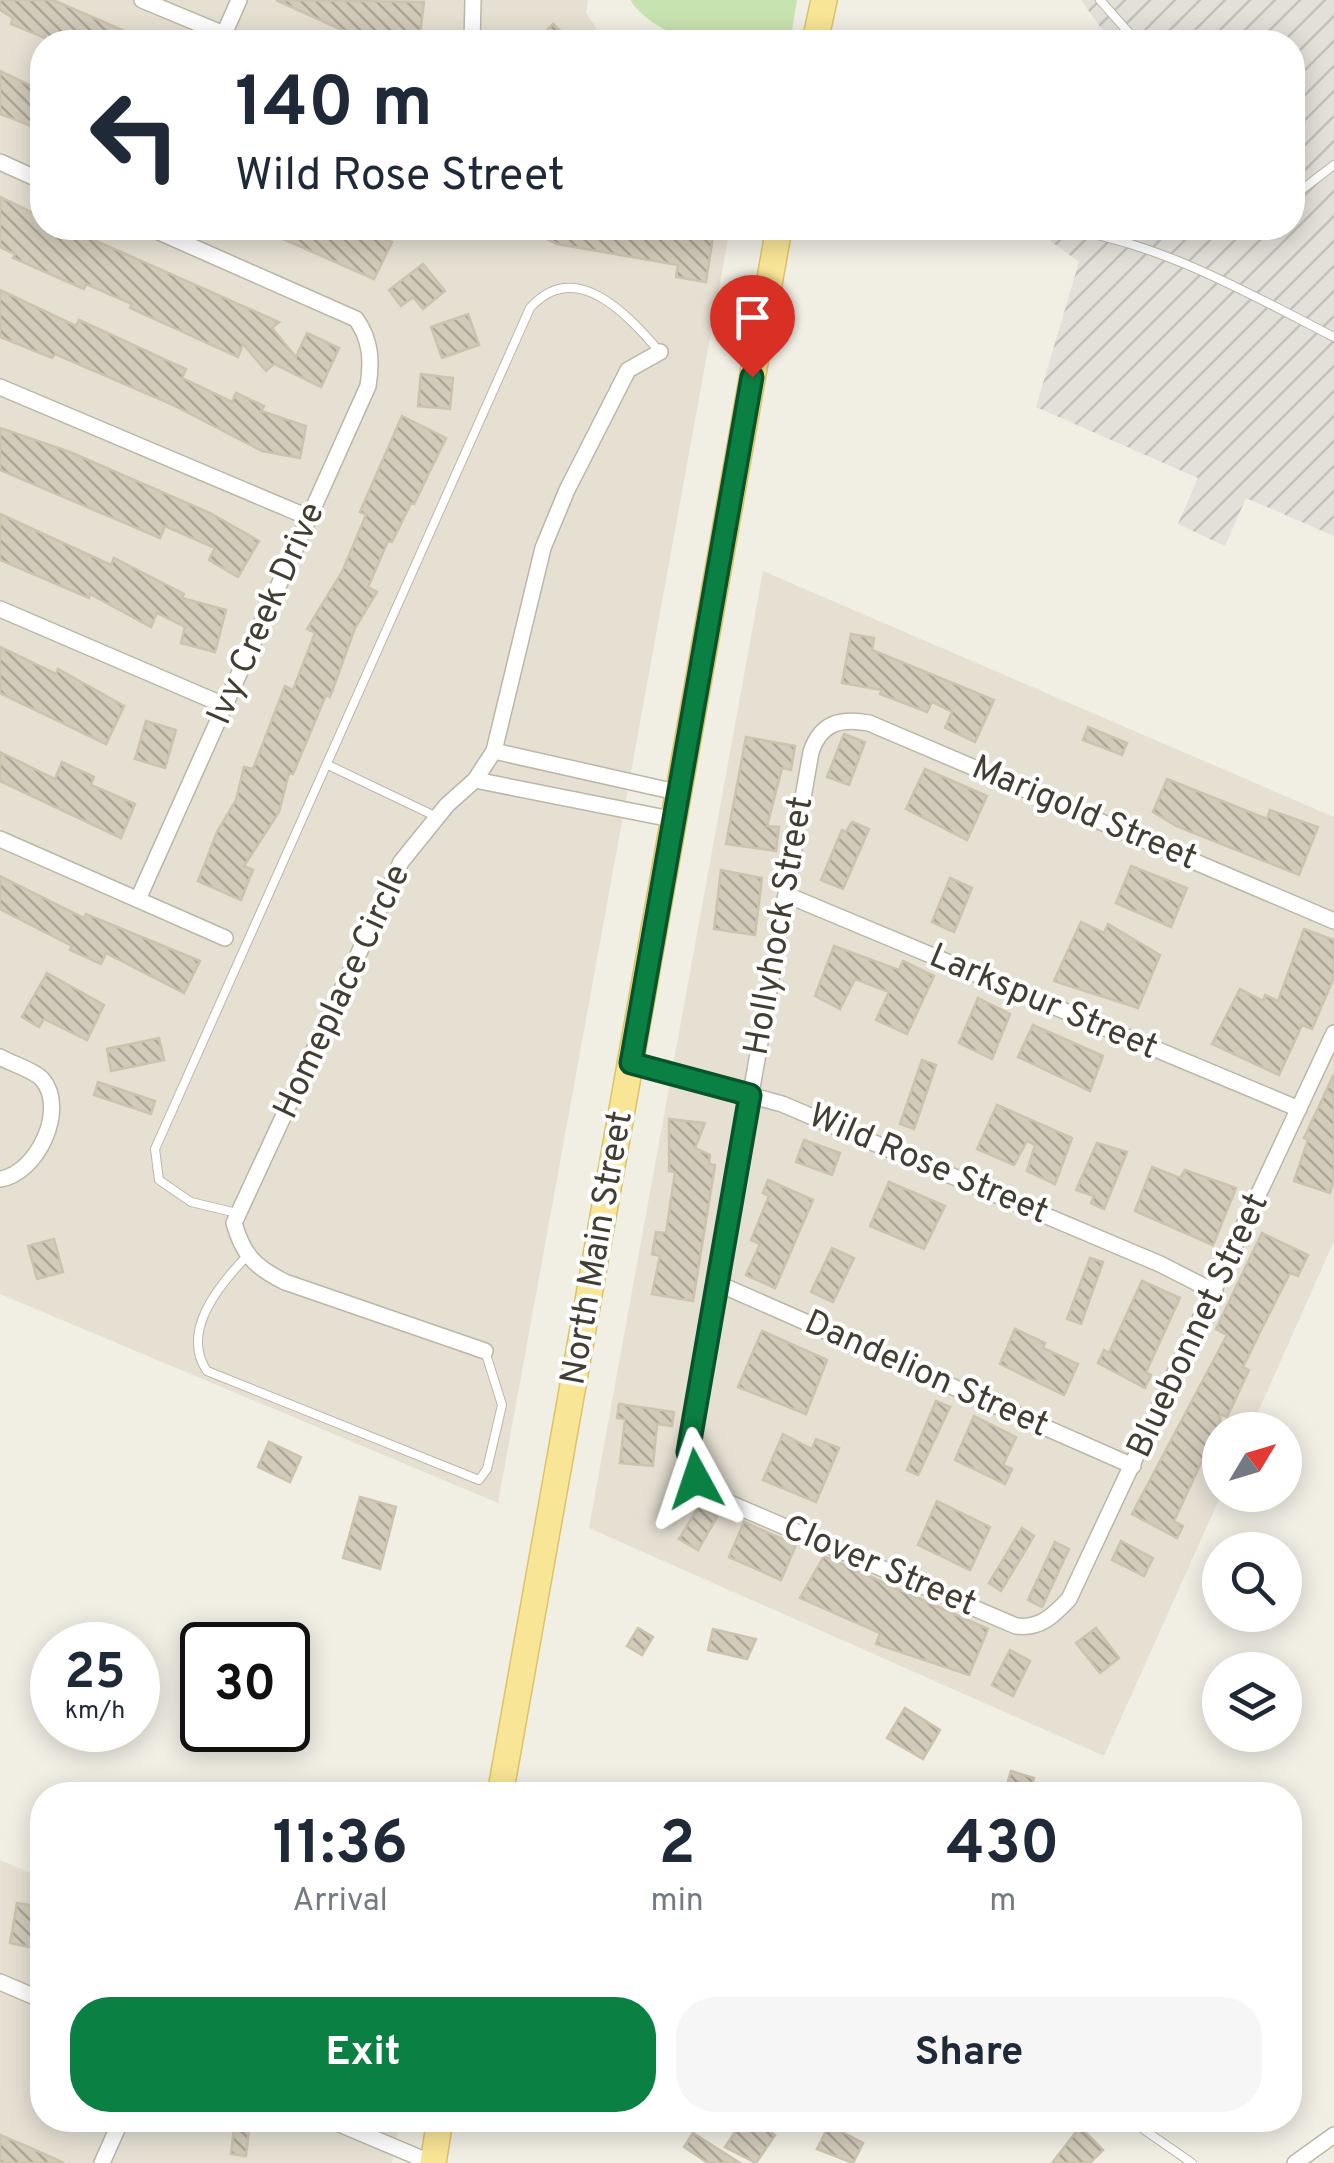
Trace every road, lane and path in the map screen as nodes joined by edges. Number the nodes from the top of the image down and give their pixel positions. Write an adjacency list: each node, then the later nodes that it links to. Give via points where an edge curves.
1 (142, 0): 6 (street)
2 (238, 0): 7 (street)
3 (473, 0): 8 (street)
4 (824, 0): 9 (main road)
5 (1100, 0): 10 (lane)
6 (214, 30)
7 (226, 30)
8 (472, 30)
9 (818, 30)
10 (1126, 30)
11 (0, 162): 13 (street)
12 (1334, 165): 14 (lane)
13 (30, 175)
14 (1305, 187)
15 (178, 240): 21 (street, Ivy Creek Drive, via 344,312 362,328 372,365 368,386)
16 (778, 240): 29 (main road, North Main Street)
17 (1125, 240): 18 (lane)
18 (1334, 337)
19 (660, 352): 25 (street, Homeplace Circle, via 628,370 567,490 543,548); 26 (lane, via 610,300 568,288 544,293 530,308)
20 (0, 387): 21 (street)
21 (310, 518): 23 (street, Ivy Creek Drive)
22 (0, 608): 23 (street)
23 (226, 706): 35 (street, Ivy Creek Drive)
24 (831, 724): 34 (street, Hollyhock Street, via 811,752); 36 (street, Marigold Street, via 844,718 869,722)
25 (494, 751): 27 (street); 28 (street, Homeplace Circle)
26 (328, 765): 31 (lane); 44 (lane, via 155,1149 159,1180 191,1202)
27 (578, 772): 29 (street); 30 (street)
28 (476, 780): 30 (street); 31 (street, Homeplace Circle)
29 (676, 792): 32 (main road, North Main Street)
30 (571, 800): 32 (street)
31 (437, 817): 44 (street, Homeplace Circle, via 401,862 378,908)
32 (672, 819): 40 (main road, North Main Street)
33 (0, 839): 35 (street)
34 (787, 895): 41 (street, Hollyhock Street); 42 (street, Larkspur Street)
35 (139, 897): 37 (street)
36 (1334, 921)
37 (225, 938)
38 (1334, 1033): 42 (street, Bluebonnet Street)
39 (0, 1058): 43 (street, via 40,1077 48,1091 48,1126 37,1157 20,1174)
40 (631, 1063): 41 (street, Wild Rose Street); 52 (main road, North Main Street)
41 (750, 1095): 46 (street, Hollyhock Street); 47 (street, Wild Rose Street)
42 (1299, 1109): 47 (street, Bluebonnet Street)
43 (0, 1179)
44 (240, 1214): 45 (street, via 234,1223)
45 (247, 1256): 48 (street, via 285,1282); 48 (lane, via 224,1279 196,1333 196,1356 206,1371 479,1480 502,1405)
46 (719, 1284): 49 (street, Dandelion Street); 50 (street, Hollyhock Street, via 688,1452)
47 (1215, 1292): 49 (street, Bluebonnet Street)
48 (485, 1351)
49 (1133, 1466): 51 (street, Bluebonnet Street)
50 (704, 1486): 51 (street, Clover Street, via 727,1502 1016,1626 1033,1628)
51 (1056, 1614)
52 (502, 1782)
53 (0, 1982): 54 (street)
54 (30, 1995)
55 (116, 2132): 60 (street)
56 (358, 2132): 61 (street)
57 (438, 2132): 61 (main road)
58 (1147, 2132): 62 (lane)
59 (1334, 2135): 63 (street)
60 (102, 2163)
61 (432, 2163)
62 (1192, 2163)
63 (1295, 2163)

